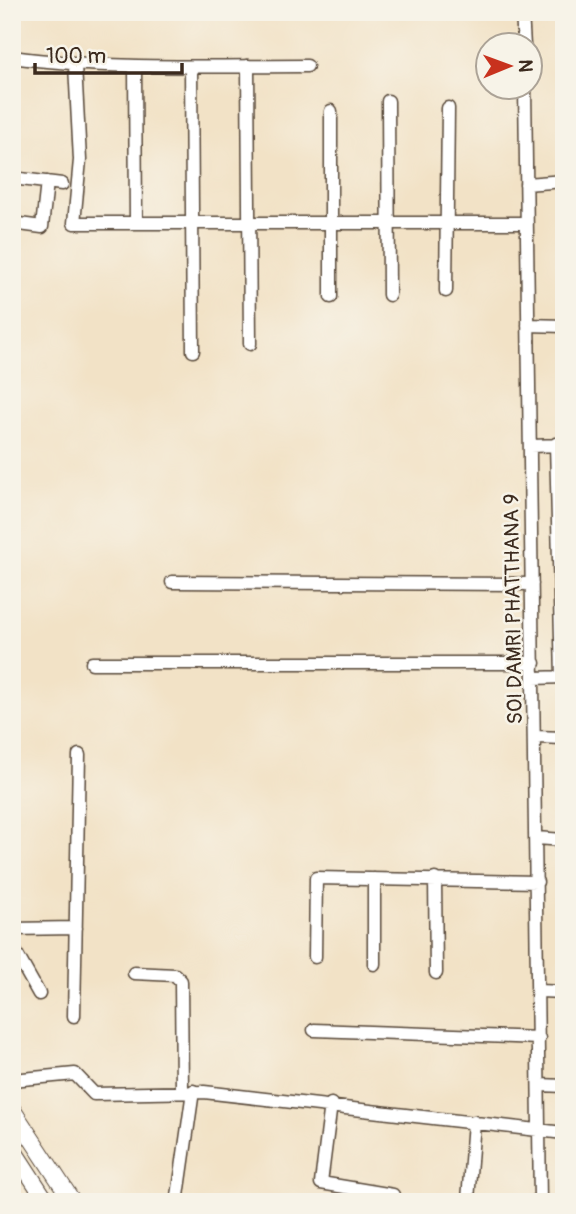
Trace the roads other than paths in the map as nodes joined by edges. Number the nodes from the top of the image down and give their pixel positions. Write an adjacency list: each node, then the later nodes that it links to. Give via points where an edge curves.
1 (522, 12): 2 (street)
2 (523, 32)
3 (12, 57): 4 (street)
4 (75, 65): 8 (street); 19 (street, via 80,160 74,223)
5 (191, 66): 6 (street); 8 (street); 20 (street)
6 (248, 66): 7 (street); 21 (street)
7 (307, 66)
8 (135, 67): 19 (street)
9 (388, 101): 23 (street)
10 (524, 102): 17 (street, SOI DAMRI PHATTHANA 9)
11 (448, 108): 24 (street)
12 (331, 111): 22 (street)
13 (12, 178): 15 (street)
14 (564, 181): 17 (street)
15 (47, 182): 16 (street); 18 (street, via 42,227)
16 (62, 184)
17 (526, 184): 25 (street, SOI DAMRI PHATTHANA 9)
18 (12, 223)
19 (136, 223): 20 (street)
20 (192, 223): 21 (street); 32 (street)
21 (250, 223): 22 (street); 31 (street)
22 (329, 223): 23 (street); 28 (street)
23 (387, 223): 24 (street); 27 (street)
24 (444, 223): 25 (street); 26 (street)
25 (527, 223): 29 (street, SOI DAMRI PHATTHANA 9)
26 (446, 291)
27 (389, 295)
28 (331, 296)
29 (528, 325): 30 (street); 34 (street, SOI DAMRI PHATTHANA 9)
30 (564, 326)
31 (250, 344)
32 (193, 351)
33 (560, 444): 34 (street); 39 (street)
34 (530, 446): 36 (street, SOI DAMRI PHATTHANA 9)
35 (172, 582): 36 (street)
36 (532, 584): 38 (street, SOI DAMRI PHATTHANA 9)
37 (92, 663): 38 (street)
38 (534, 663): 40 (street, SOI DAMRI PHATTHANA 9)
39 (563, 677): 40 (street)
40 (534, 678): 41 (street, SOI DAMRI PHATTHANA 9)
41 (535, 737): 42 (street); 44 (street, SOI DAMRI PHATTHANA 9)
42 (564, 738)
43 (79, 755): 49 (street)
44 (536, 838): 45 (street); 48 (street, SOI DAMRI PHATTHANA 9)
45 (564, 840)
46 (374, 879): 47 (street); 52 (street, via 316,878); 53 (street)
47 (435, 879): 48 (street); 55 (street)
48 (537, 882): 56 (street, SOI DAMRI PHATTHANA 9)
49 (76, 928): 50 (street); 59 (street)
50 (12, 929)
51 (12, 946): 58 (street)
52 (315, 957)
53 (374, 964)
54 (134, 973): 65 (street, via 174,975 181,981)
55 (436, 974)
56 (539, 991): 57 (street); 61 (street, SOI DAMRI PHATTHANA 9)
57 (564, 992)
58 (39, 994)
59 (74, 1016)
60 (314, 1030): 61 (street)
61 (540, 1038): 63 (street, SOI DAMRI PHATTHANA 9)
62 (12, 1080): 65 (street, via 75,1074 94,1094)
63 (540, 1085): 64 (street); 69 (street, SOI DAMRI PHATTHANA 9)
64 (564, 1086)
65 (188, 1091): 66 (street); 73 (street)
66 (331, 1104): 68 (street); 72 (street, via 321,1183)
67 (12, 1108): 76 (main road)
68 (474, 1122): 69 (street); 74 (street)
69 (541, 1130): 70 (street); 77 (street, SOI DAMRI PHATTHANA 9)
70 (564, 1133)
71 (12, 1148): 75 (main road)
72 (393, 1195)
73 (178, 1196)
74 (468, 1200)
75 (47, 1202)
76 (72, 1202)
77 (540, 1202)

